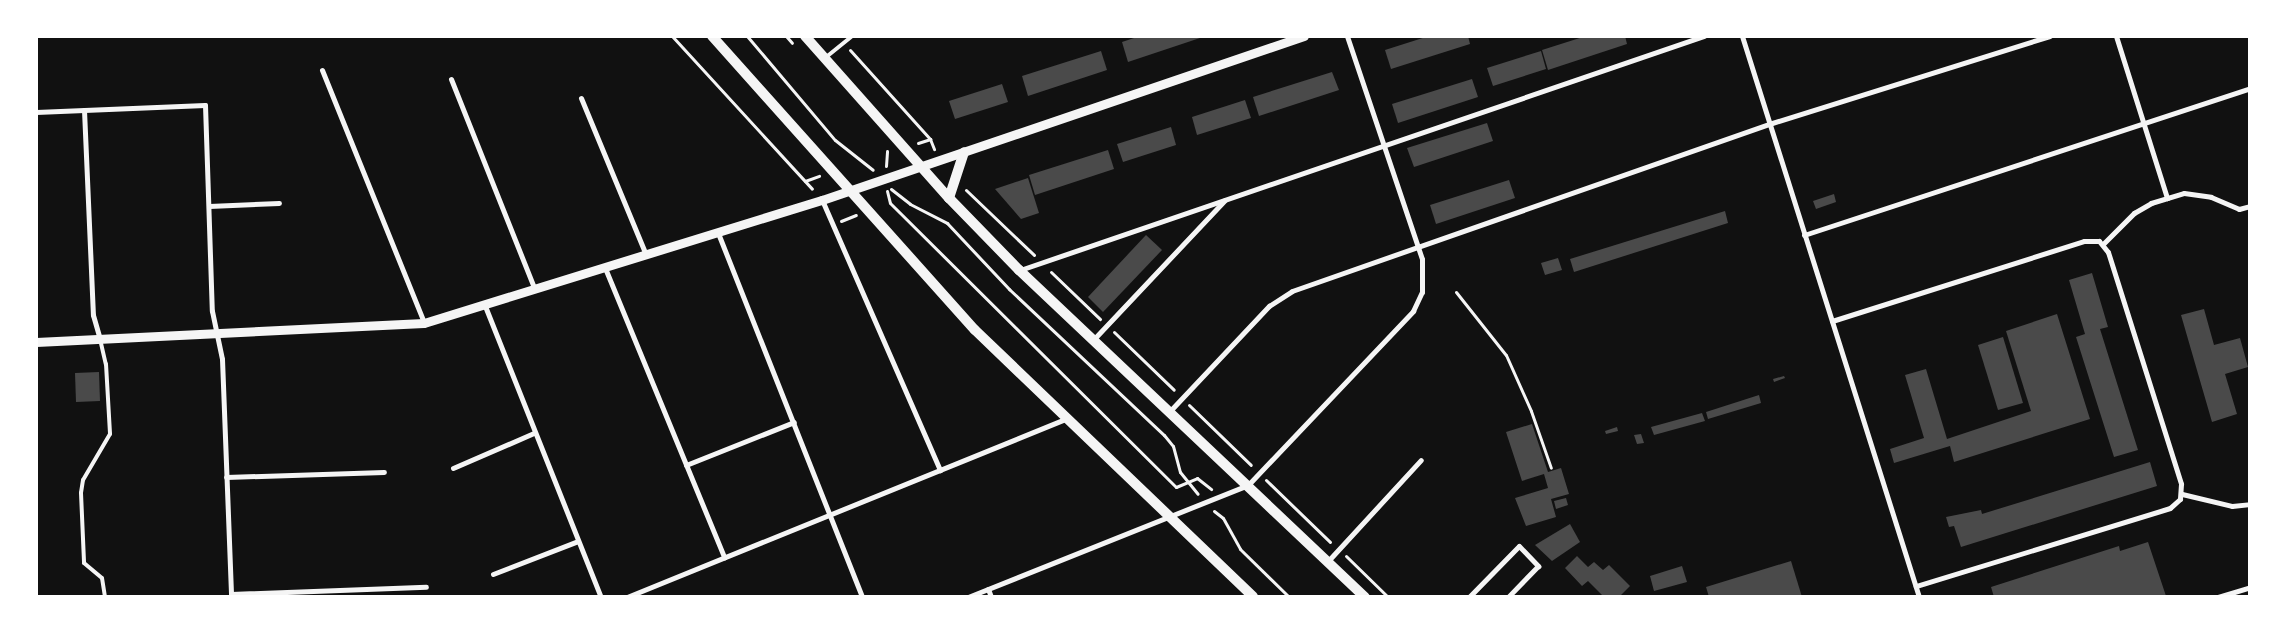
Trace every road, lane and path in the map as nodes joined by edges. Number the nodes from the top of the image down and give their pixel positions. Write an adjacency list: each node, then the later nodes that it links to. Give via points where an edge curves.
1 (672, 36): 31 (path)
2 (712, 36): 32 (main road)
3 (747, 36): 30 (path, via 835,140)
4 (786, 36): 14 (path)
5 (805, 36): 15 (main road)
6 (852, 36): 13 (lane)
7 (1304, 36): 27 (street)
8 (1348, 36): 25 (street)
9 (1704, 36): 25 (street)
10 (1742, 36): 22 (street)
11 (2049, 36): 22 (street)
12 (2116, 36): 23 (street)
13 (844, 43): 15 (lane); 24 (path)
14 (799, 51)
15 (825, 58): 28 (main road)
16 (322, 70): 52 (street)
17 (451, 79): 48 (street)
18 (2250, 88): 23 (street)
19 (581, 98): 44 (street)
20 (84, 110): 21 (street); 38 (street, via 205,105); 55 (street, via 93,315)
21 (36, 112)
22 (1770, 124): 41 (street); 43 (street)
23 (2144, 124): 34 (street); 41 (street)
24 (930, 139)
25 (1384, 145): 36 (street); 43 (street)
26 (883, 146): 30 (path, via 889,153)
27 (964, 152): 28 (street); 29 (main road)
28 (921, 166): 30 (street); 33 (main road)
29 (953, 178): 33 (main road); 45 (path)
30 (883, 179): 32 (street); 71 (path, via 902,199 947,223 1009,289 1164,436 1173,446); 71 (path, via 890,203 1176,487)
31 (805, 181)
32 (850, 190): 35 (street); 60 (main road, via 939,293)
33 (949, 198): 47 (main road)
34 (2167, 198): 39 (street, via 2198,194 2239,209); 42 (street, via 2134,213)
35 (822, 200): 40 (street); 67 (street)
36 (1225, 200): 45 (street); 53 (street)
37 (279, 203): 38 (street)
38 (208, 206): 54 (street, via 212,311)
39 (2250, 206)
40 (718, 232): 44 (street); 61 (street)
41 (1804, 234): 51 (street)
42 (2103, 244): 51 (street, via 2094,239 2084,241); 73 (street)
43 (1419, 248): 58 (street, via 1281,297); 69 (street, via 1424,271 1422,292 1413,311)
44 (646, 255): 46 (street)
45 (1041, 262): 47 (street); 53 (path)
46 (605, 268): 48 (street); 64 (street)
47 (1019, 270): 56 (main road)
48 (536, 290): 50 (street)
49 (1456, 292): 66 (path, via 1506,355 1531,411)
50 (485, 306): 52 (street); 62 (street)
51 (1832, 321): 84 (street)
52 (424, 323): 54 (street)
53 (1106, 326): 56 (street); 58 (path)
54 (217, 335): 55 (street); 70 (street, via 222,359)
55 (100, 339): 57 (street); 89 (lane, via 106,364 110,434 84,480 81,493 84,563 102,578)
56 (1092, 341): 59 (main road)
57 (36, 342)
58 (1182, 398): 59 (street); 69 (path)
59 (1168, 412): 72 (main road)
60 (1066, 419): 67 (street); 78 (main road)
61 (794, 422): 64 (street); 77 (street)
62 (534, 433): 65 (street); 79 (street)
63 (1421, 460): 80 (street)
64 (686, 465): 81 (street)
65 (453, 468)
66 (1551, 468)
67 (940, 470): 77 (street)
68 (384, 472): 70 (street)
69 (1259, 473): 72 (street); 80 (path)
70 (226, 477): 88 (street)
71 (1186, 480): 74 (path, via 1197,478); 75 (path)
72 (1248, 485): 74 (street); 82 (main road)
73 (2182, 494): 76 (street, via 2232,506); 84 (street, via 2170,508)
74 (1219, 496): 75 (street)
75 (1204, 502): 78 (street); 96 (path, via 1223,518 1240,549)
76 (2250, 504)
77 (831, 514): 81 (street); 92 (street)
78 (1169, 515): 87 (street); 95 (main road)
79 (578, 541): 83 (street); 90 (street)
80 (1338, 549): 82 (street); 98 (path)
81 (724, 558): 91 (street)
82 (1328, 561): 97 (main road)
83 (493, 574)
84 (1916, 586): 101 (street)
85 (426, 587): 88 (street)
86 (2250, 587): 102 (street)
87 (988, 589): 93 (street); 94 (street)
88 (231, 596)
89 (104, 597)
90 (601, 597)
91 (627, 597)
92 (862, 597)
93 (968, 597)
94 (991, 597)
95 (1254, 597)
96 (1289, 597)
97 (1365, 597)
98 (1388, 597)
99 (1469, 597): 100 (street, via 1519,546 1538,566)
100 (1508, 597)
101 (1919, 597)
102 (2218, 597)

